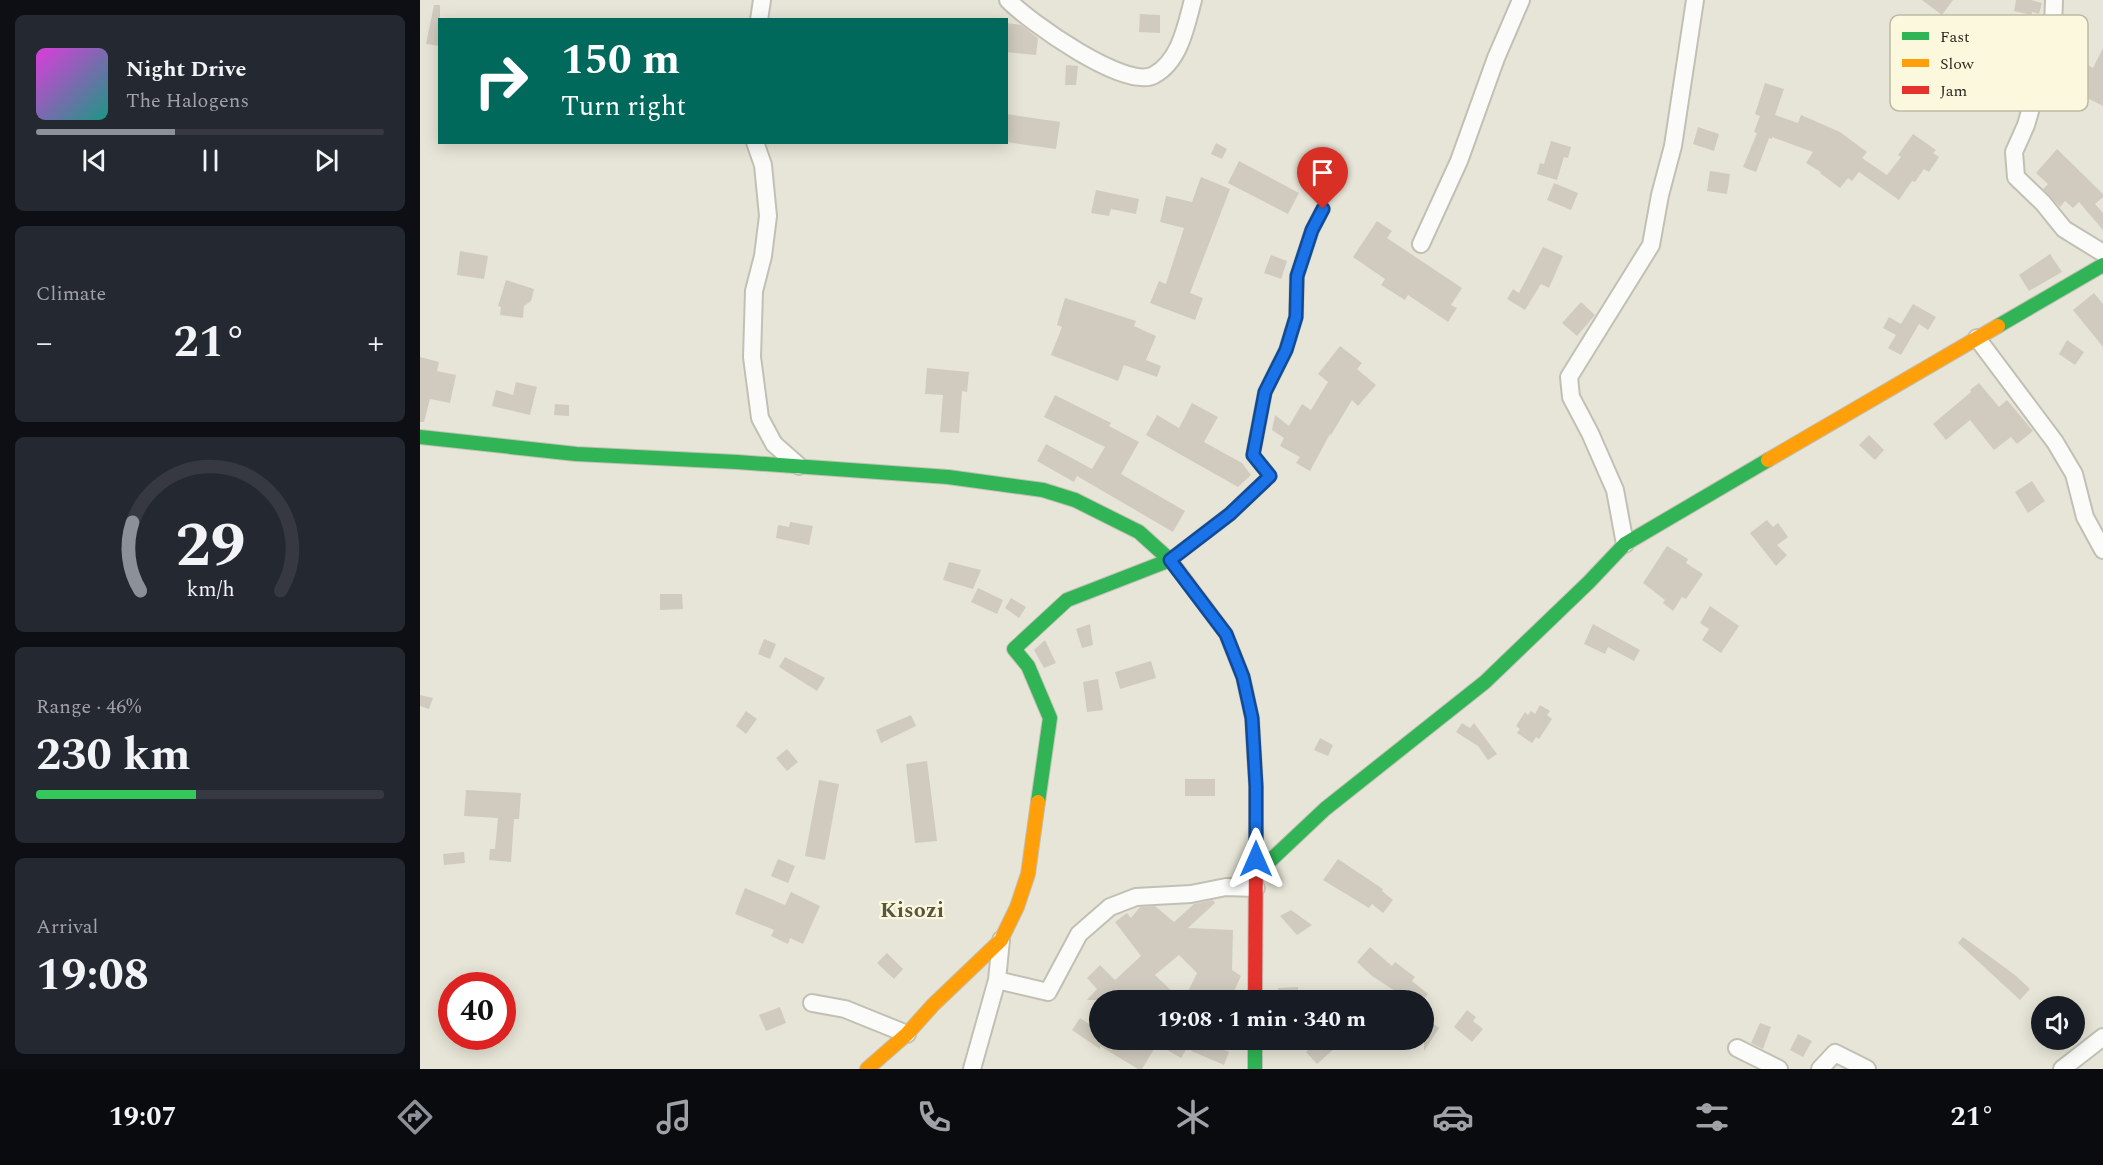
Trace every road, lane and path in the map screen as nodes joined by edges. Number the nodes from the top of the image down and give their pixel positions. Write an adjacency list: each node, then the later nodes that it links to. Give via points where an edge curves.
1 (762, 0): 8 (street)
2 (1008, 0): 3 (street, via 1084,54 1113,70 1141,78 1153,76 1179,48)
3 (1193, 0)
4 (1521, 0): 12 (street, via 1460,161)
5 (1695, 0): 18 (street, via 1672,146 1651,245 1569,377 1571,397 1615,490)
6 (2054, 0): 7 (street)
7 (2053, 15)
8 (759, 18)
9 (2030, 111): 13 (street, via 2014,152 2016,177 2064,229)
10 (756, 144): 17 (street, via 763,165 768,216 754,291 752,357 760,418 774,444)
11 (1323, 209): 20 (street, via 1297,276 1296,317 1286,350 1265,392 1256,433 1253,455 1270,476 1230,514)
12 (1421, 244)
13 (2103, 253)
14 (2103, 265): 15 (street)
15 (1977, 338): 18 (street); 19 (street, via 2055,442 2074,474 2085,517)
16 (420, 436): 17 (street, via 576,454)
17 (799, 466): 20 (street, via 948,477 1043,490 1075,500 1139,532)
18 (1624, 544): 21 (street, via 1485,682 1325,809)
19 (2103, 549)
20 (1170, 560): 21 (street, via 1226,634 1243,677 1255,748); 22 (street, via 1067,600 1014,649 1028,666 1050,718 1028,874)
21 (1256, 881): 23 (street, via 1191,894 1136,897 1110,907 1078,934 1048,992); 24 (street)
22 (1000, 940): 23 (street); 26 (street)
23 (997, 980): 31 (street)
24 (1255, 990)
25 (812, 1003): 26 (street, via 845,1009)
26 (907, 1034): 30 (street)
27 (2103, 1037): 36 (street)
28 (1737, 1048): 33 (street)
29 (1255, 1050): 32 (street)
30 (867, 1069)
31 (972, 1069)
32 (1255, 1069)
33 (1779, 1069)
34 (1820, 1069): 35 (street, via 1835,1053)
35 (1867, 1069)
36 (2062, 1069)

